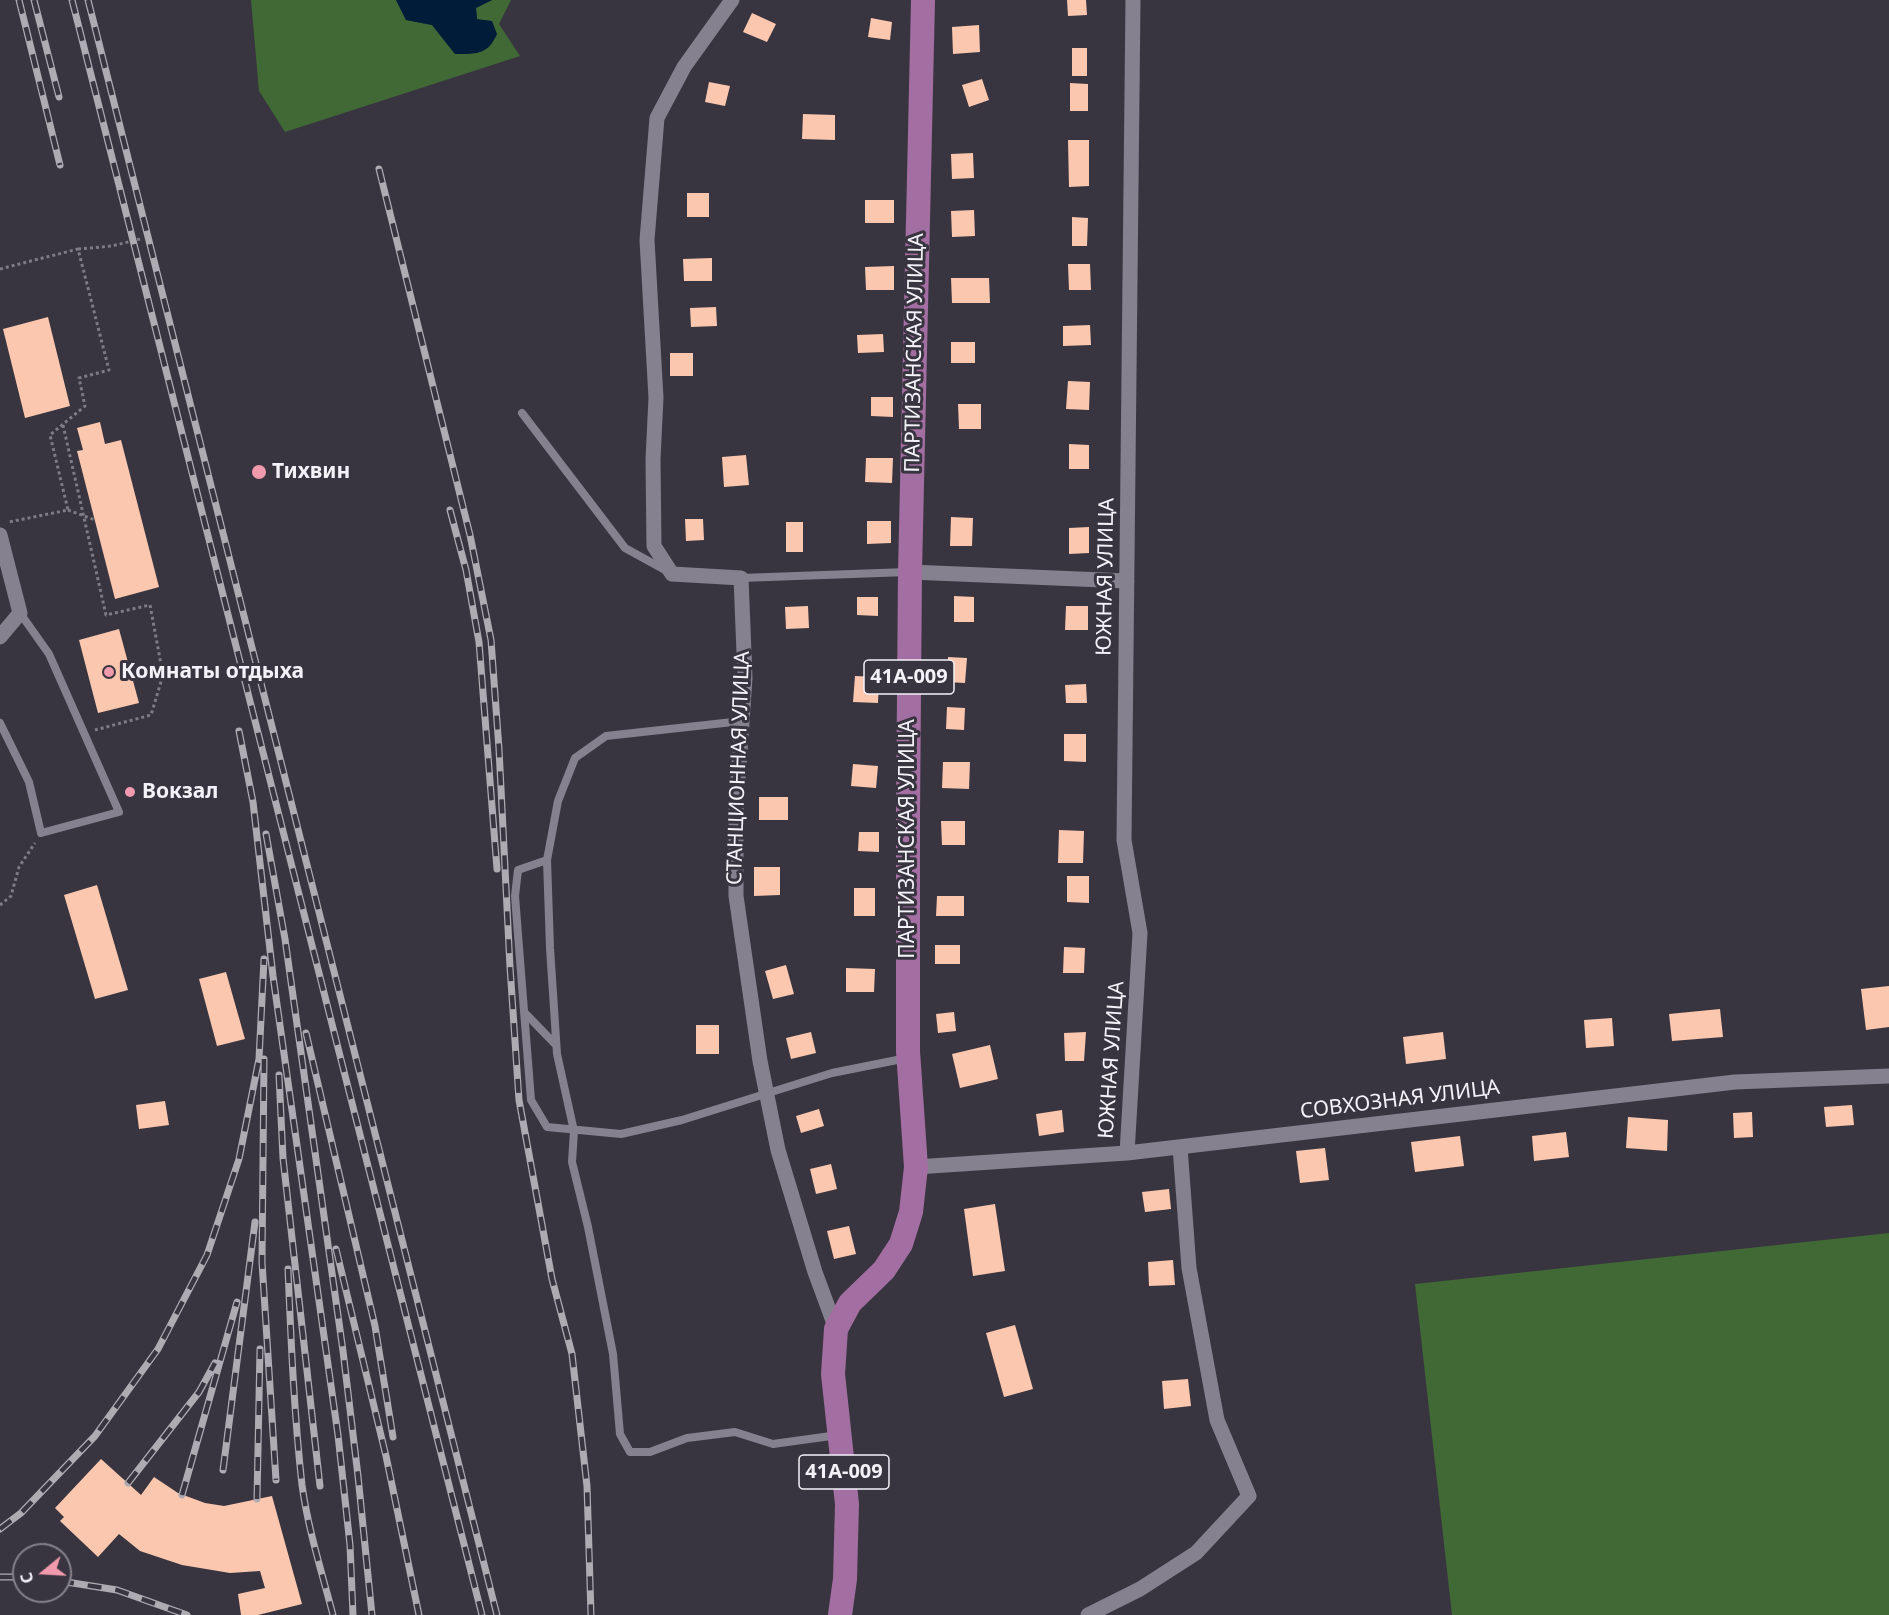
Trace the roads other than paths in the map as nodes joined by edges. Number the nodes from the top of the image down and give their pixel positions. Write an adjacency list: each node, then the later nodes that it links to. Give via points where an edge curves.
1 (732, 0): 7 (street, via 684,67 657,118 647,240 656,398 654,546)
2 (923, 0): 6 (main road, ПАРТИЗАНСКАЯ УЛИЦА / 41А-009)
3 (1133, 0): 9 (street, ЮЖНАЯ УЛИЦА)
4 (522, 413): 7 (lane, via 625,548)
5 (0, 536): 10 (street)
6 (910, 572): 8 (lane); 9 (street); 17 (main road, ПАРТИЗАНСКАЯ УЛИЦА / 41А-009)
7 (672, 574): 8 (street)
8 (741, 578): 12 (street, СТАНЦИОННАЯ УЛИЦА, via 745,678)
9 (1127, 581): 22 (street, ЮЖНАЯ УЛИЦА, via 1124,840 1140,933)
10 (20, 614): 11 (street); 13 (lane, via 49,654 119,812 41,833 29,782)
11 (0, 637)
12 (742, 721): 14 (lane, via 606,736 575,758 558,801); 19 (street, СТАНЦИОННАЯ УЛИЦА, via 736,896)
13 (0, 723)
14 (547, 860): 15 (lane, via 518,870 515,896); 16 (lane)
15 (525, 1013): 16 (lane); 20 (lane, via 531,1100 547,1127)
16 (556, 1045): 20 (lane)
17 (908, 1058): 19 (lane, via 832,1073); 23 (main road, ПАРТИЗАНСКАЯ УЛИЦА / 41А-009)
18 (1889, 1076): 21 (street, СОВХОЗНАЯ УЛИЦА, via 1735,1082)
19 (766, 1093): 20 (lane, via 682,1120 621,1134); 24 (street, СТАНЦИОННАЯ УЛИЦА, via 778,1150)
20 (574, 1131): 25 (lane, via 572,1162 613,1354 620,1434 630,1452 650,1452 687,1438 735,1432 773,1444)
21 (1180, 1146): 22 (street, СОВХОЗНАЯ УЛИЦА); 27 (street, via 1189,1268 1218,1420 1249,1496 1196,1553)
22 (1127, 1153): 23 (street, СОВХОЗНАЯ УЛИЦА)
23 (916, 1167): 24 (main road, ПАРТИЗАНСКАЯ УЛИЦА / 41А-009, via 911,1212 901,1244 884,1269 850,1303)
24 (836, 1329): 25 (main road, СТАНЦИОННАЯ УЛИЦА / 41А-009, via 833,1374)
25 (841, 1434): 26 (main road, СТАНЦИОННАЯ УЛИЦА / 41А-009, via 847,1504)
26 (840, 1615)
27 (1088, 1615)

